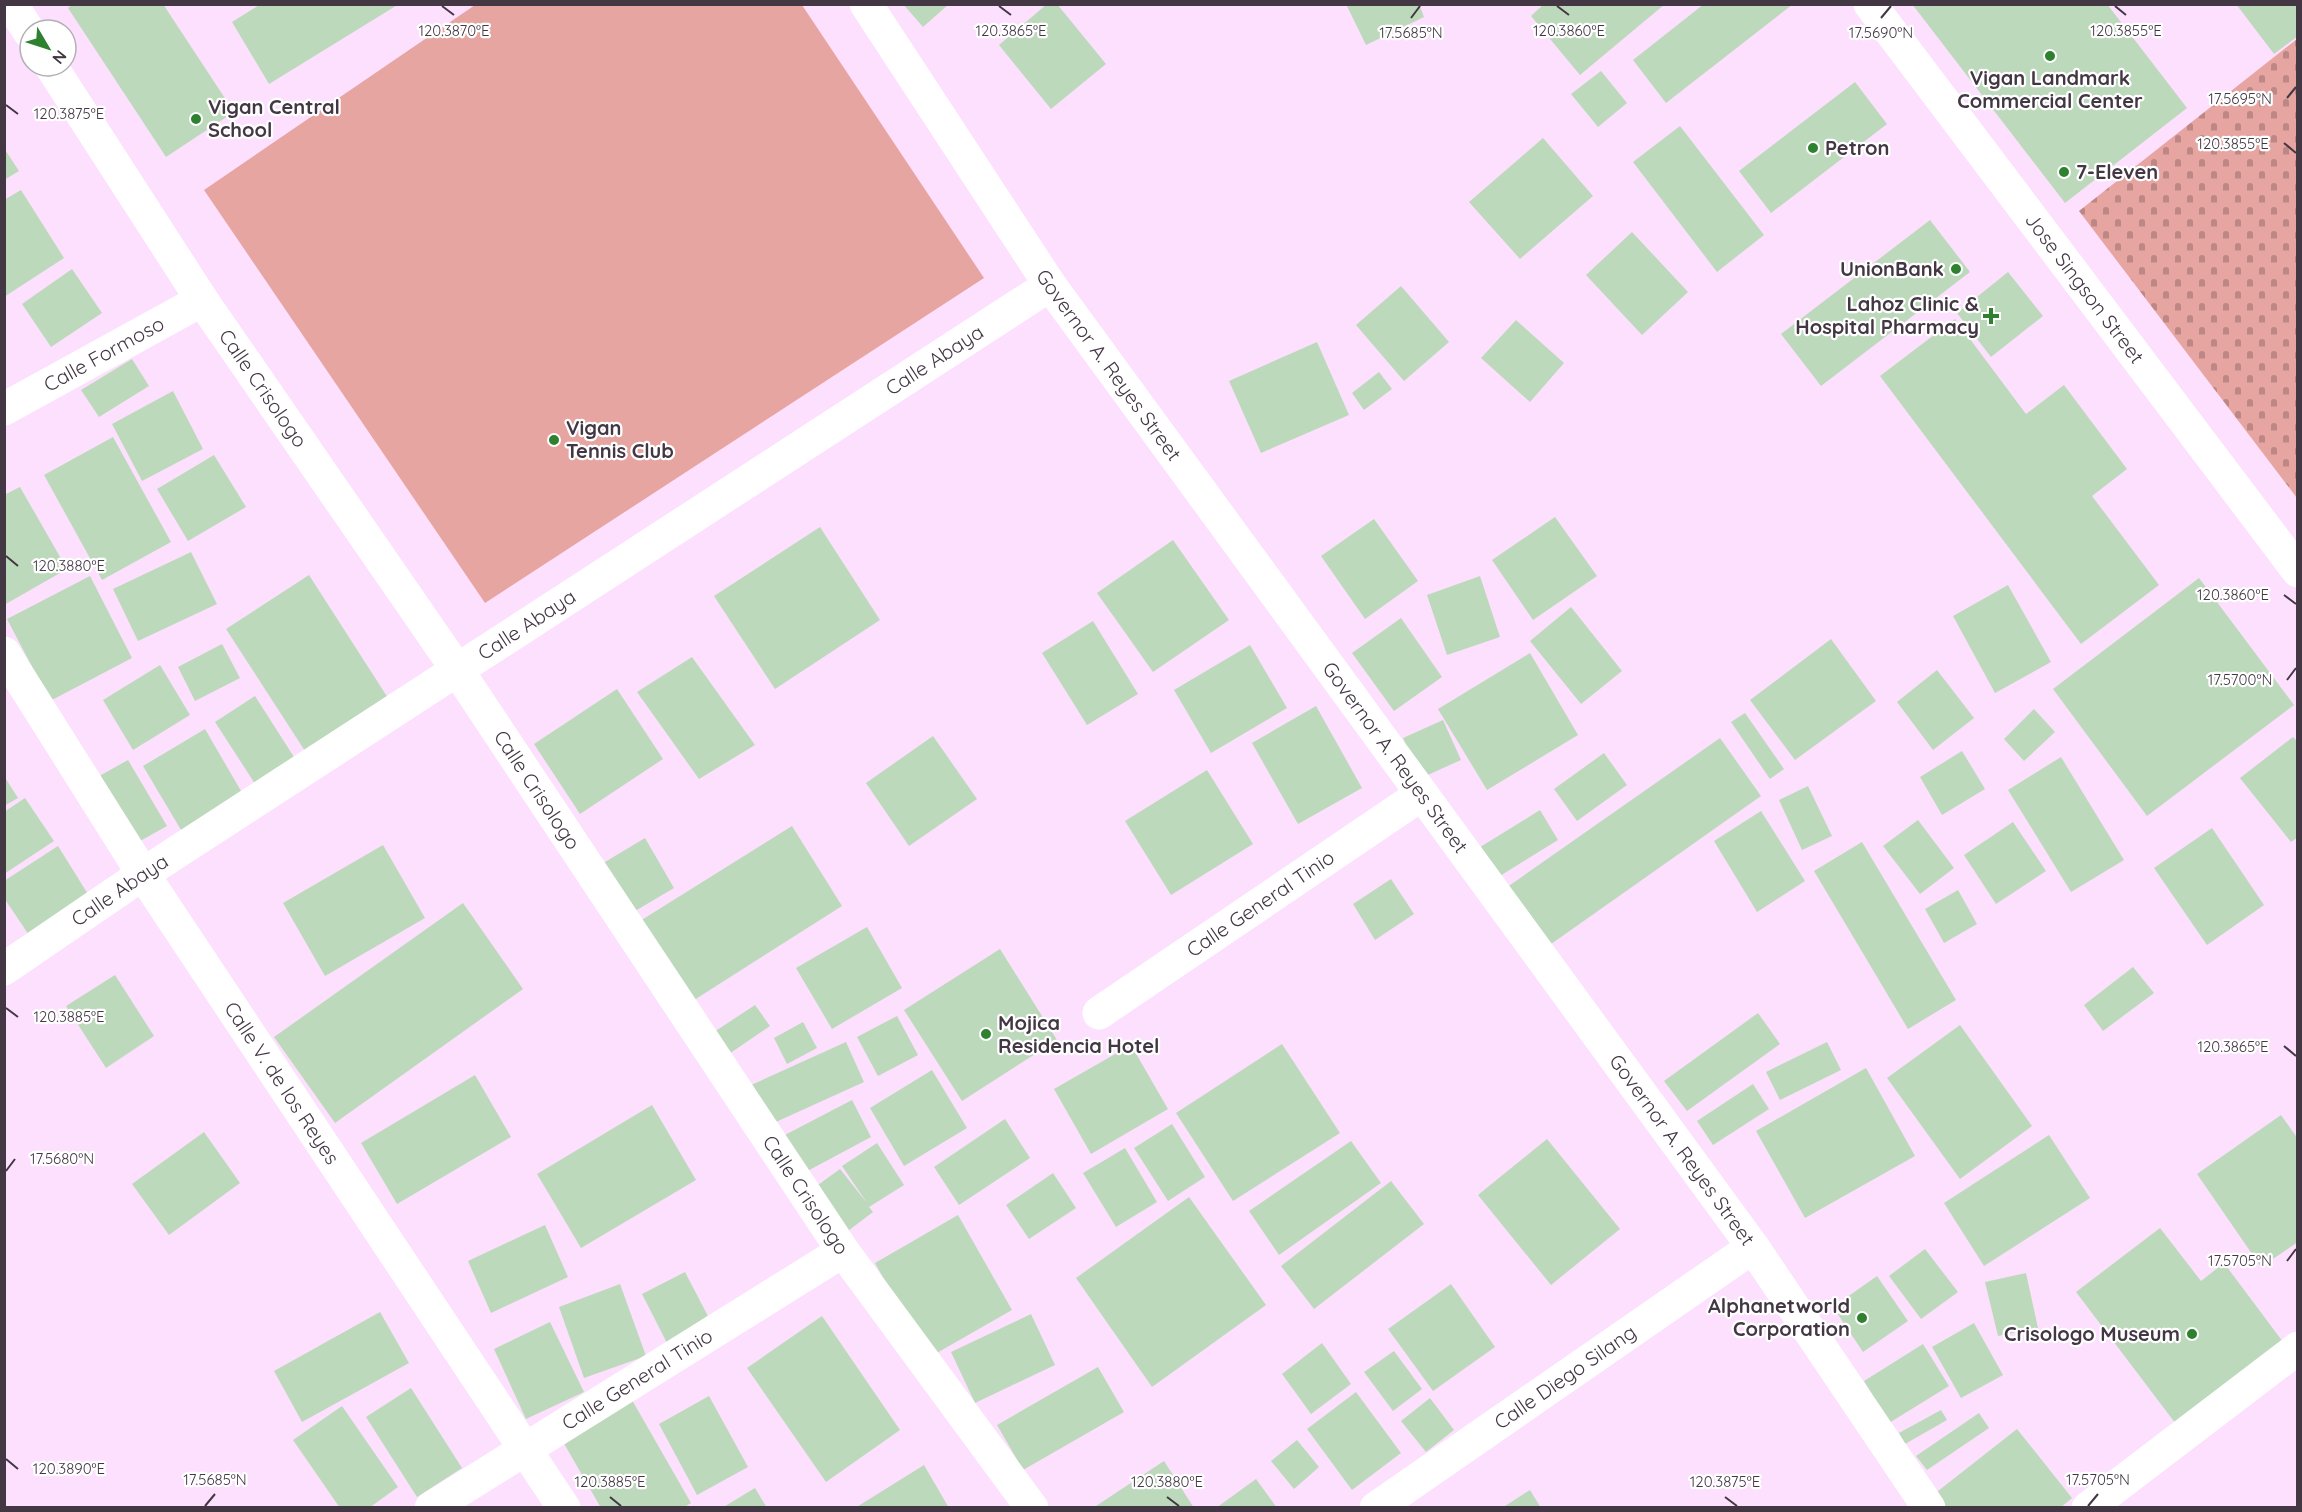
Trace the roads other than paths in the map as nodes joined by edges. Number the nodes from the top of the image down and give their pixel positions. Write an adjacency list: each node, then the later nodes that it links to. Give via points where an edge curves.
1 (11, 4): 4 (street)
2 (866, 4): 6 (street, Governor A. Reyes Street)
3 (1870, 4): 9 (street, Jose Singson Street)
4 (20, 18)
5 (59, 78): 7 (street, Calle Crisologo)
6 (1050, 285): 11 (street, Calle Abaya); 12 (street, Governor A. Reyes Street)
7 (202, 300): 8 (street, Calle Formoso); 11 (street, Calle Crisologo)
8 (4, 409)
9 (2298, 571)
10 (4, 654): 13 (street, Calle V. de los Reyes)
11 (458, 671): 13 (street, Calle Abaya); 17 (street, Calle Crisologo)
12 (1422, 794): 15 (street, Calle General Tinio); 16 (street, Governor A. Reyes Street)
13 (144, 874): 14 (street, Calle Abaya); 19 (street, Calle V. de los Reyes)
14 (4, 969)
15 (1099, 1013)
16 (1753, 1247): 23 (street, Calle Diego Silang); 24 (street, Governor A. Reyes Street)
17 (843, 1251): 19 (street, Calle General Tinio); 22 (street, Calle Crisologo)
18 (2298, 1348): 25 (street)
19 (523, 1450): 20 (street, Calle General Tinio); 21 (street, Calle V. de los Reyes)
20 (431, 1508)
21 (564, 1508)
22 (1032, 1508)
23 (1376, 1508)
24 (1929, 1508)
25 (2088, 1508)

